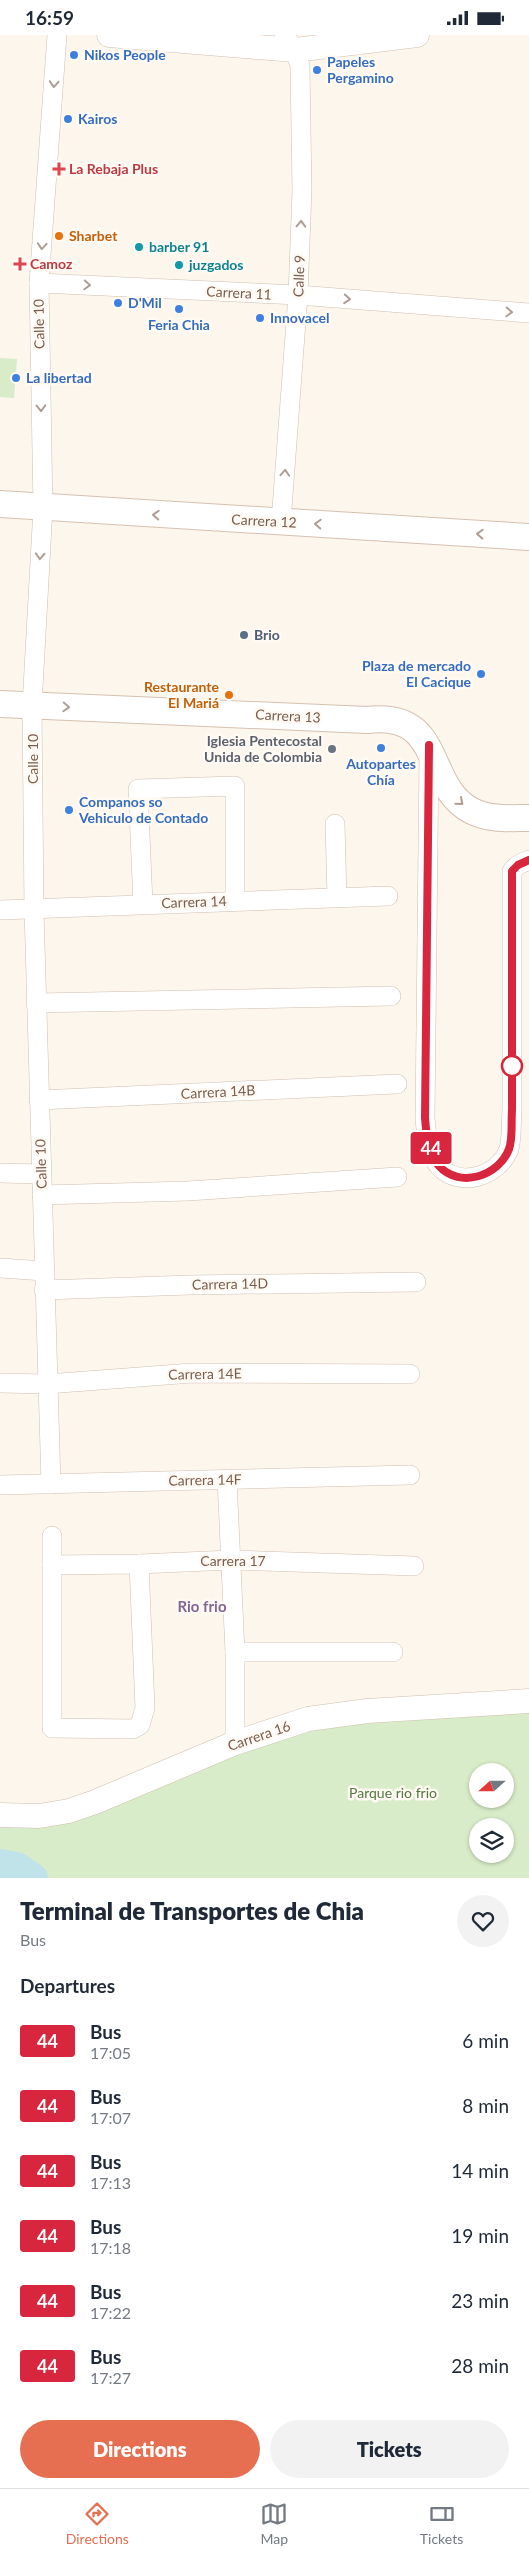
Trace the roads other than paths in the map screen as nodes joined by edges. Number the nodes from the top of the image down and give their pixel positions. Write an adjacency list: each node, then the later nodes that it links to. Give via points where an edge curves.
1 (58, 35): 5 (street, Calle 10, one-way to 5)
2 (109, 35): 4 (street)
3 (417, 35): 4 (street)
4 (289, 43): 6 (street, Calle 9, one-way to 4, via 302,191 300,66)
5 (39, 283): 6 (street, Carrera 11, one-way to 6); 9 (street, Calle 10, one-way to 9)
6 (298, 295): 7 (street, Carrera 11, one-way to 7); 10 (street, Calle 9, one-way to 6)
7 (529, 313)
8 (0, 504): 9 (main road, Carrera 12)
9 (43, 508): 10 (main road, Carrera 12, one-way to 9); 13 (street, Calle 10, one-way to 13)
10 (281, 522): 11 (main road, Carrera 12, one-way to 10)
11 (529, 537)
12 (0, 704): 13 (main road, Carrera 13)
13 (32, 706): 14 (main road, Carrera 13, one-way to 14, via 378,719 403,723); 23 (street, Calle 10)
14 (429, 745): 15 (main road, Carrera 13, one-way to 15, via 440,775 460,803 484,815); 17 (street, via 425,1118 427,1137 438,1166 453,1175 469,1178 484,1175 499,1166 509,1148 512,1110 512,871)
15 (529, 818)
16 (335, 824): 19 (street)
17 (529, 860)
18 (388, 896): 19 (street, Carrera 14)
19 (337, 897): 20 (street, Carrera 14)
20 (235, 901): 21 (street, Carrera 14); 21 (street, via 235,786 138,789)
21 (143, 904): 23 (street, Carrera 14)
22 (0, 910): 23 (street, Carrera 14)
23 (34, 910): 25 (street, Calle 10)
24 (390, 995): 25 (street)
25 (36, 1003): 27 (street, Calle 10)
26 (397, 1084): 27 (street, Carrera 14B)
27 (39, 1100): 29 (street, Calle 10)
28 (0, 1173): 29 (street)
29 (41, 1174): 31 (street, Calle 10)
30 (397, 1177): 31 (street, via 188,1191)
31 (42, 1195): 33 (street, Calle 10)
32 (0, 1268): 33 (street)
33 (44, 1271): 35 (street, Calle 10)
34 (416, 1282): 35 (street, Carrera 14D)
35 (44, 1291): 38 (street, Calle 10)
36 (410, 1374): 38 (street, Carrera 14E, via 192,1373)
37 (0, 1383): 38 (street, Carrera 14E)
38 (47, 1384): 41 (street, Calle 10)
39 (410, 1475): 40 (street, Carrera 14F)
40 (227, 1479): 41 (street, Carrera 14F); 44 (street)
41 (51, 1484): 42 (street, Carrera 14F)
42 (0, 1485)
43 (52, 1536): 46 (street)
44 (231, 1560): 45 (street, Carrera 17); 47 (street, Carrera 17); 48 (street)
45 (138, 1564): 46 (street, Carrera 17); 46 (street, via 145,1709 140,1725 133,1729 52,1728)
46 (52, 1565)
47 (414, 1566)
48 (235, 1652): 49 (street); 51 (street)
49 (393, 1652)
50 (529, 1701): 51 (street, Carrera 16, via 334,1714 308,1719)
51 (236, 1743): 52 (street, Carrera 16, via 95,1803 39,1816)
52 (0, 1815)

